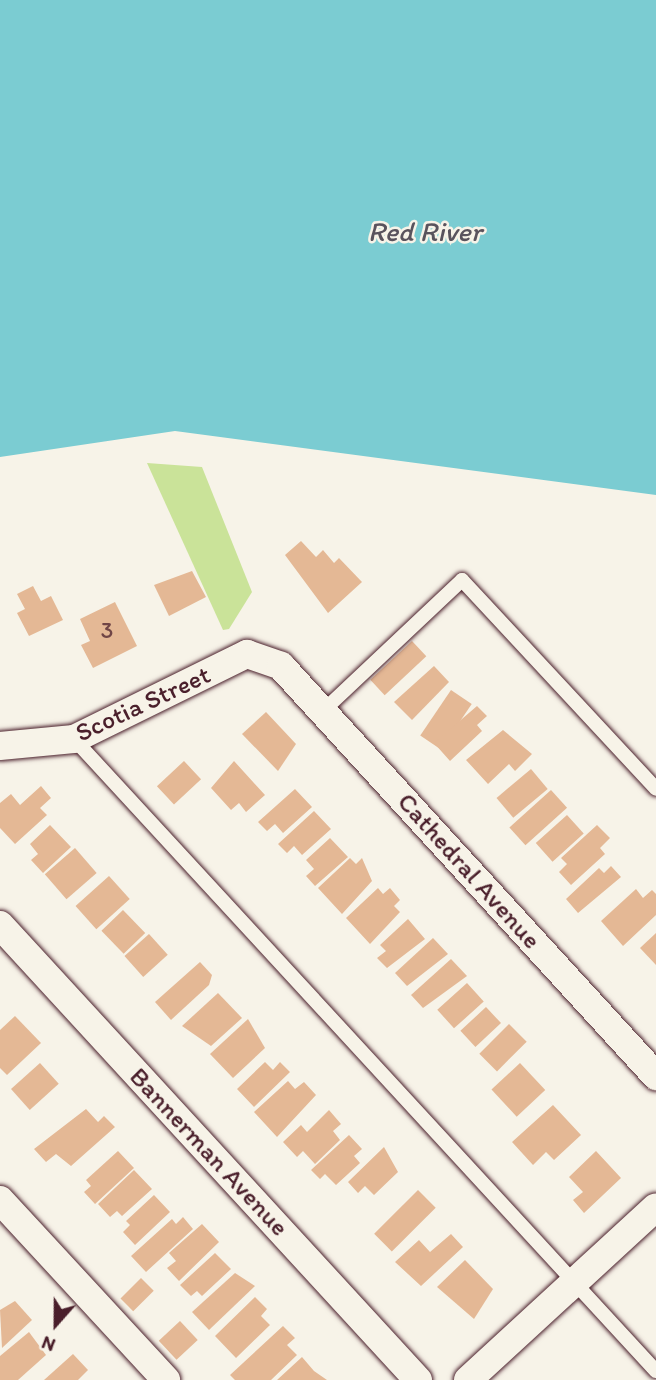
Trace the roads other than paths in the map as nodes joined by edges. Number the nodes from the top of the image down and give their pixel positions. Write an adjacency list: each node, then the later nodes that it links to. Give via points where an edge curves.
1 (281, 666): 2 (street, Cathedral Avenue); 3 (street, Scotia Street, via 247,654)
2 (323, 711): 5 (lane, via 462,580); 7 (street, Cathedral Avenue)
3 (74, 739): 4 (street, Scotia Street); 10 (lane)
4 (0, 746)
5 (656, 789)
6 (0, 925): 13 (street, Bannerman Avenue)
7 (656, 1076)
8 (0, 1200): 12 (street)
9 (656, 1207): 10 (street)
10 (574, 1282): 11 (lane); 14 (street)
11 (656, 1371)
12 (166, 1380)
13 (418, 1380)
14 (468, 1380)

